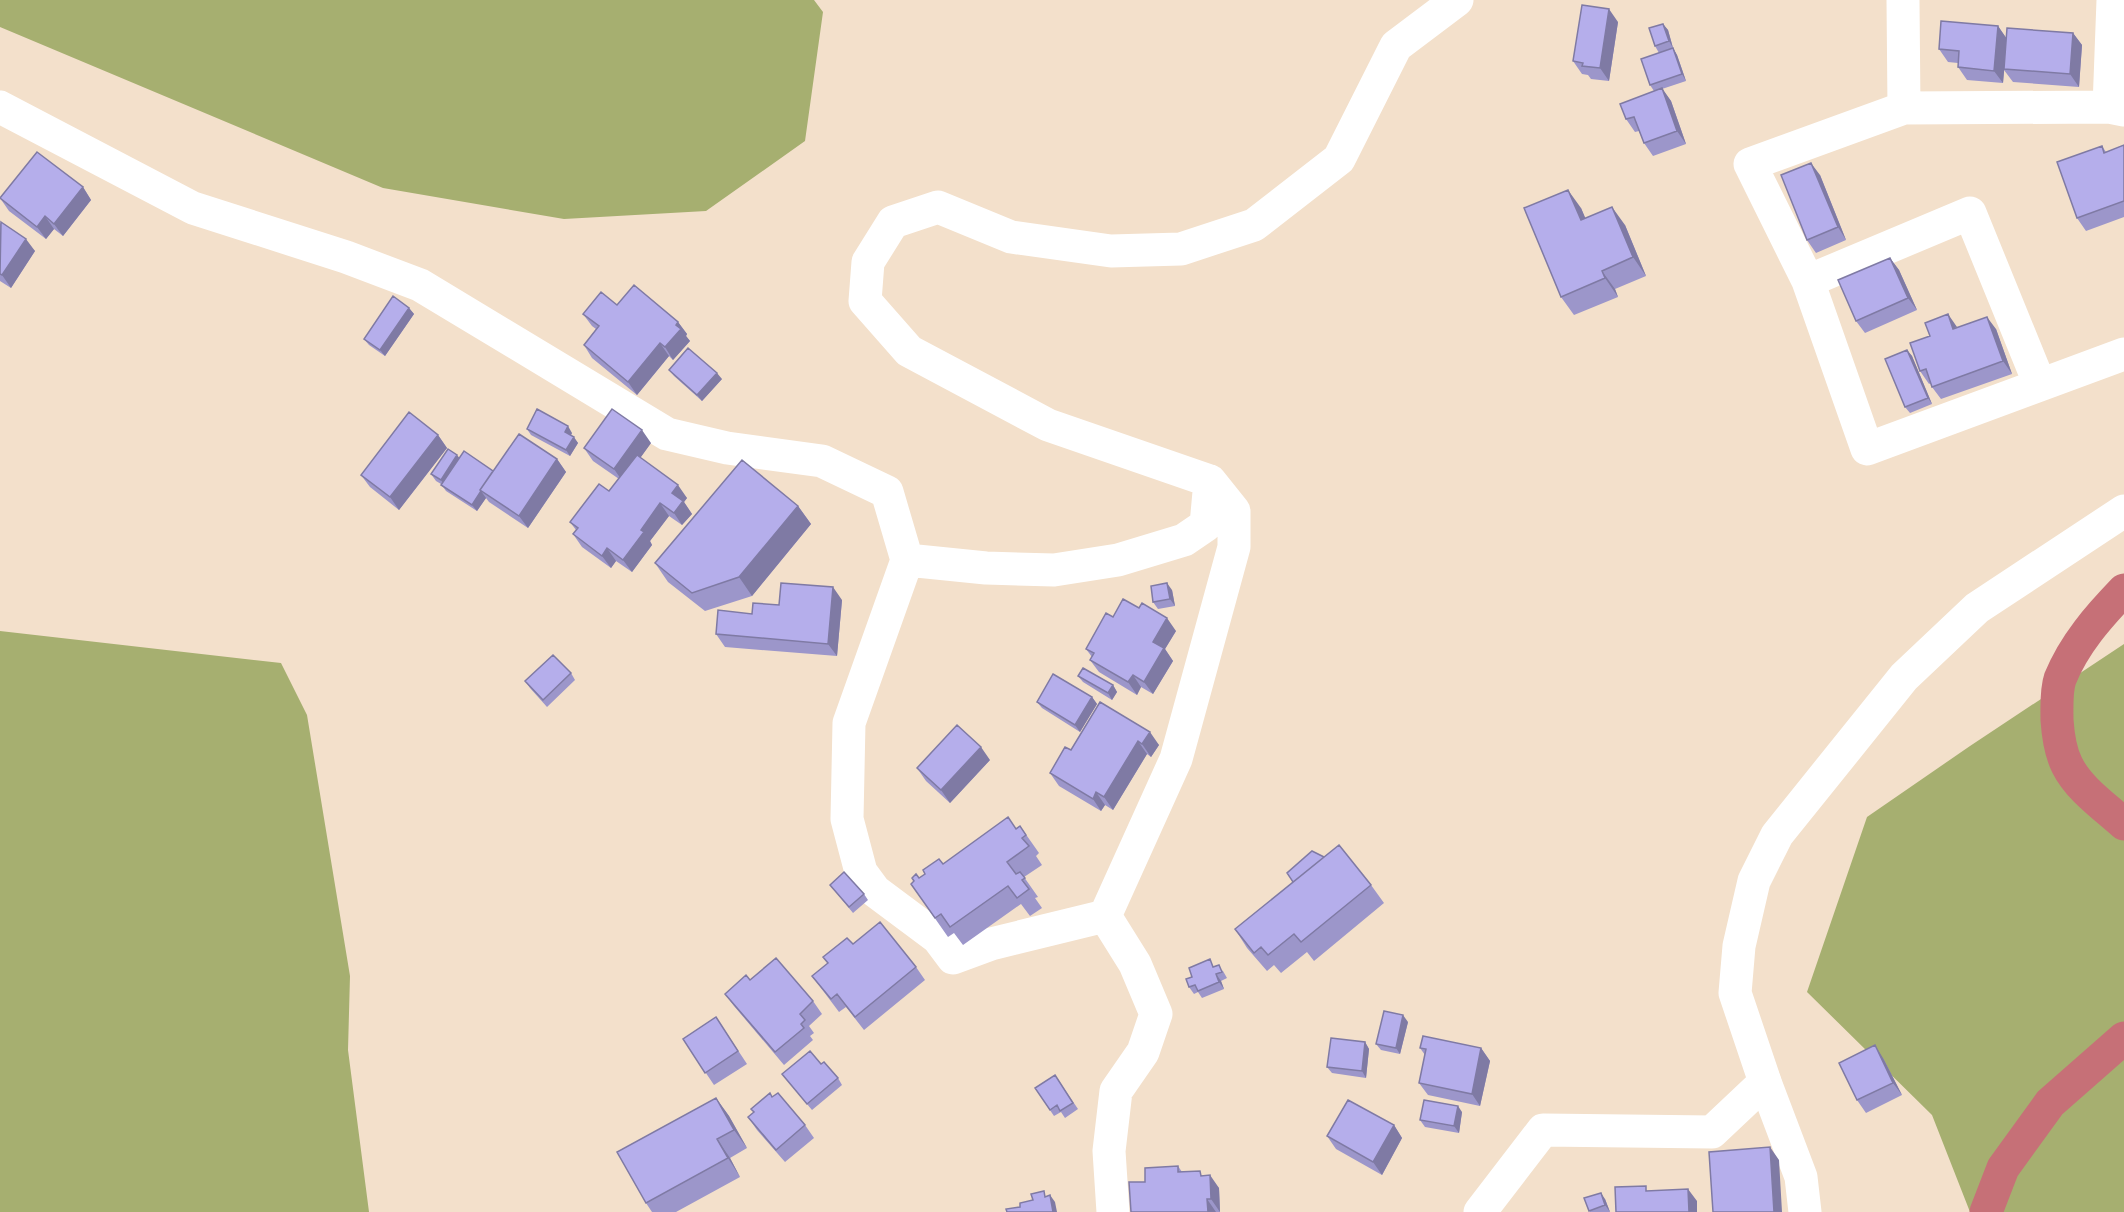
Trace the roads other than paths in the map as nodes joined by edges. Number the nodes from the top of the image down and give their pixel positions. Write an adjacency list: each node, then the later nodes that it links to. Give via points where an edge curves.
1 (1457, 0): 10 (street, via 1396,46 1339,159 1254,225 1181,249 1111,251 1011,237 938,207 893,222 868,262 865,301 909,351 1048,425)
2 (1903, 0): 5 (street)
3 (2113, 0): 6 (street)
4 (0, 107): 12 (street, via 193,208 420,285 667,435 822,461 887,492)
5 (1904, 108): 6 (street); 7 (street, via 1750,164)
6 (2116, 108)
7 (1808, 281): 9 (street, via 1970,213); 9 (street, via 1867,450)
8 (2124, 354): 9 (street)
9 (2040, 385)
10 (1210, 481): 12 (street, via 1206,525 1184,540 1118,560 1054,570); 15 (street, via 1234,512 1234,547 1176,759)
11 (2124, 511): 17 (street, via 1977,608 1904,677 1777,835 1754,881 1738,946 1735,993)
12 (906, 560): 15 (street, via 849,723 847,819 861,872 875,891 938,938 953,958 991,944)
13 (2124, 590): 14 (highway, via 2096,618 2076,649 2060,681 2056,706 2058,736 2067,765 2087,792)
14 (2124, 824)
15 (1105, 916): 18 (street, via 1135,964 1156,1014 1143,1052 1116,1091 1109,1151)
16 (2124, 1038): 21 (highway, via 2050,1103 2003,1168)
17 (1765, 1082): 19 (street, via 1712,1132 1544,1130); 20 (street, via 1801,1177)
18 (1113, 1212)
19 (1480, 1212)
20 (1805, 1212)
21 (1986, 1212)

